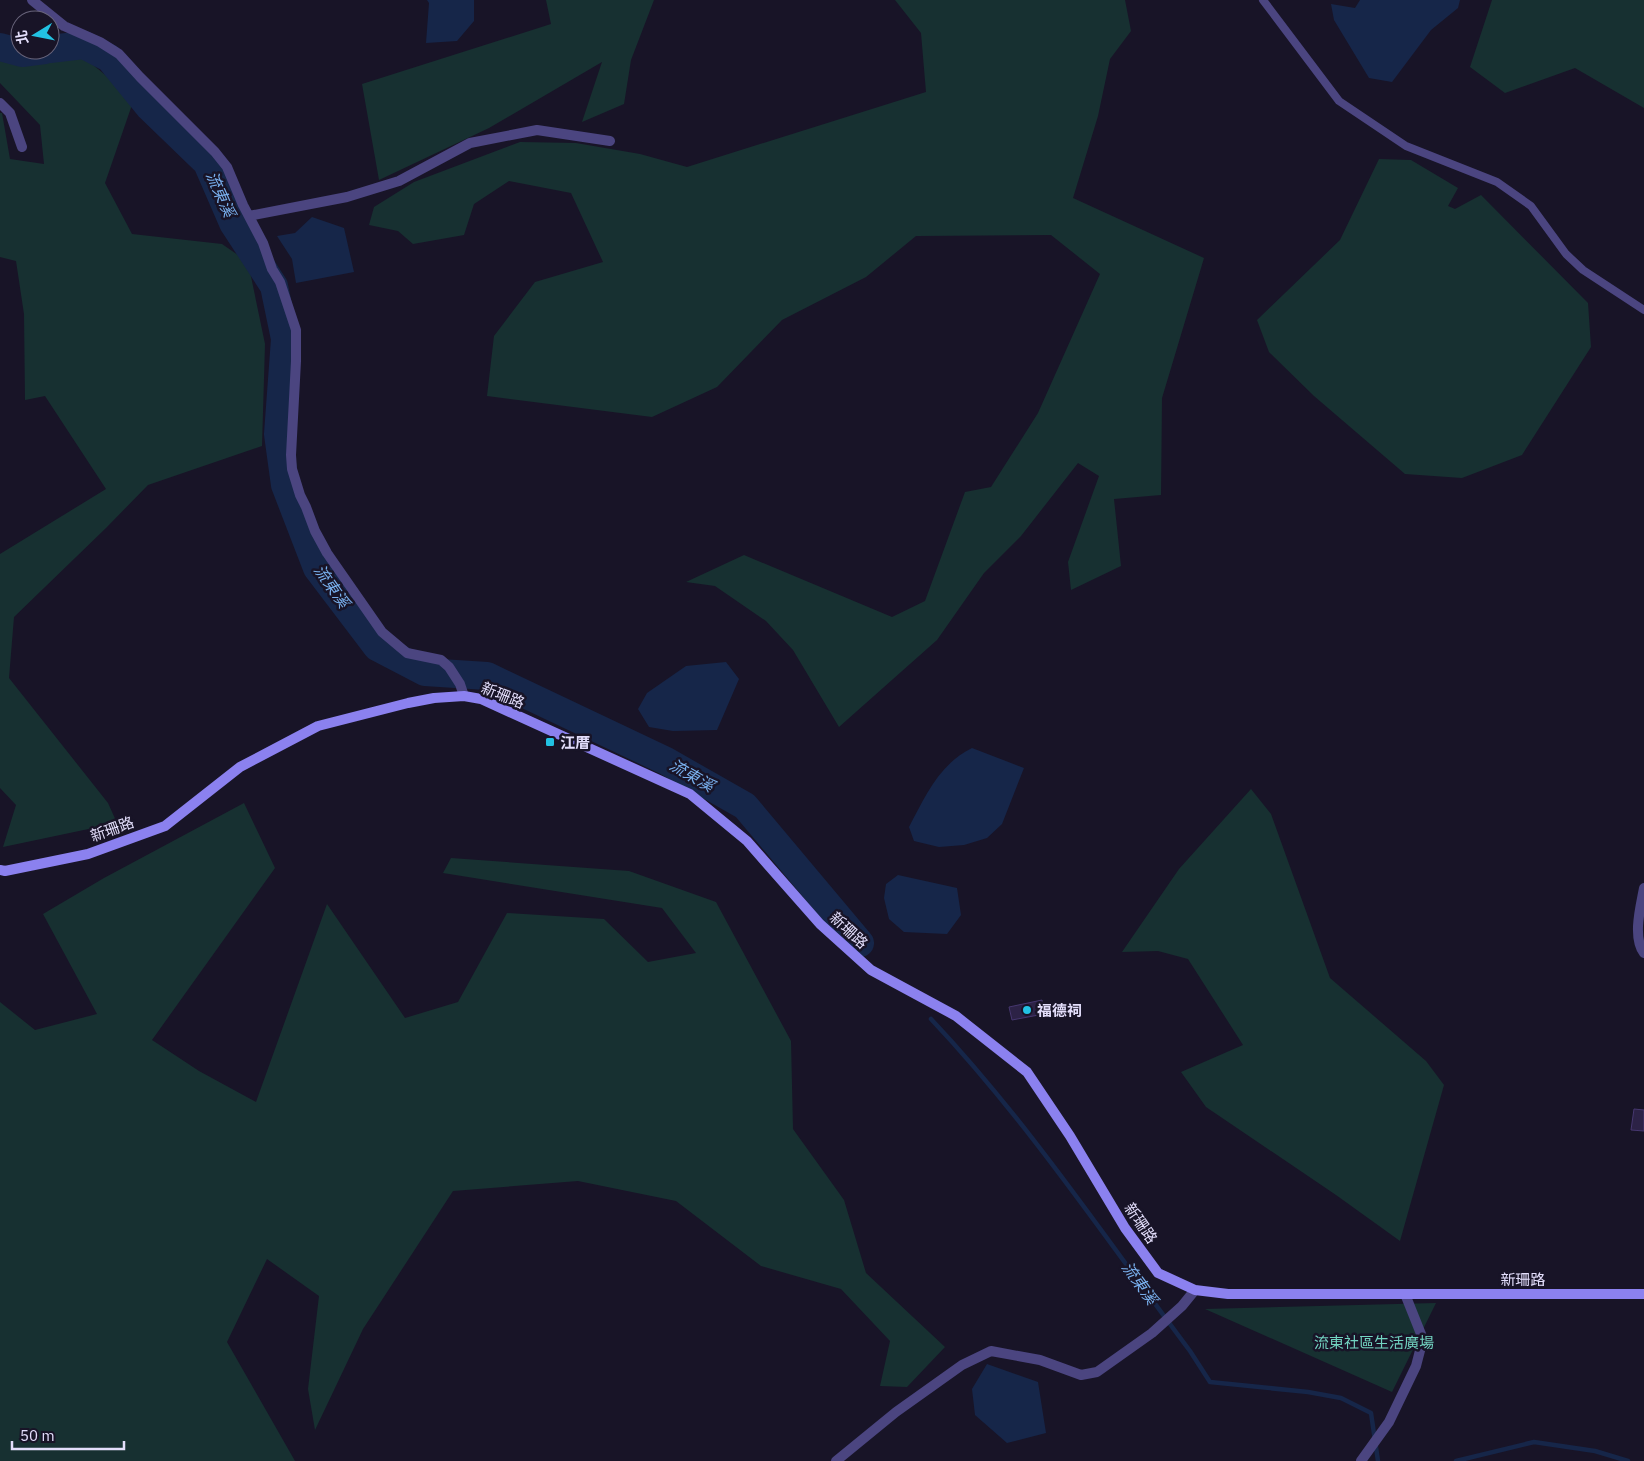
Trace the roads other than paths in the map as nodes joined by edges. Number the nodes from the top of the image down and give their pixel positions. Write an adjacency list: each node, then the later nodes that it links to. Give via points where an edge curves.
1 (32, 0): 6 (street, via 64,26 119,54 215,152 227,167)
2 (1263, 0): 7 (lane, via 1339,101 1406,146 1497,182 1531,206 1566,254 1583,270)
3 (0, 103): 5 (street, via 10,113)
4 (610, 141): 6 (street, via 537,130 470,143 399,181 348,197)
5 (22, 147)
6 (249, 216): 8 (street, via 280,282 296,330 292,469 315,531 382,632 407,652 440,660 449,667)
7 (1644, 310)
8 (464, 696): 9 (street, 新珊路, via 408,703 318,726 240,767 165,826 88,854); 12 (street, 新珊路, via 481,699 690,794 747,841 820,924 871,970 956,1016 1027,1072 1125,1228 1158,1273)
9 (0, 870)
10 (1644, 888): 11 (street, via 1638,938)
11 (1644, 952)
12 (1195, 1290): 13 (street, 新珊路, via 1228,1294); 15 (street, via 1152,1333 1097,1372 1081,1375 1040,1360 991,1351 962,1365 896,1412)
13 (1405, 1294): 14 (street, 新珊路); 16 (street, via 1423,1339 1416,1366 1389,1422)
14 (1644, 1294)
15 (836, 1461)
16 (1361, 1461)

